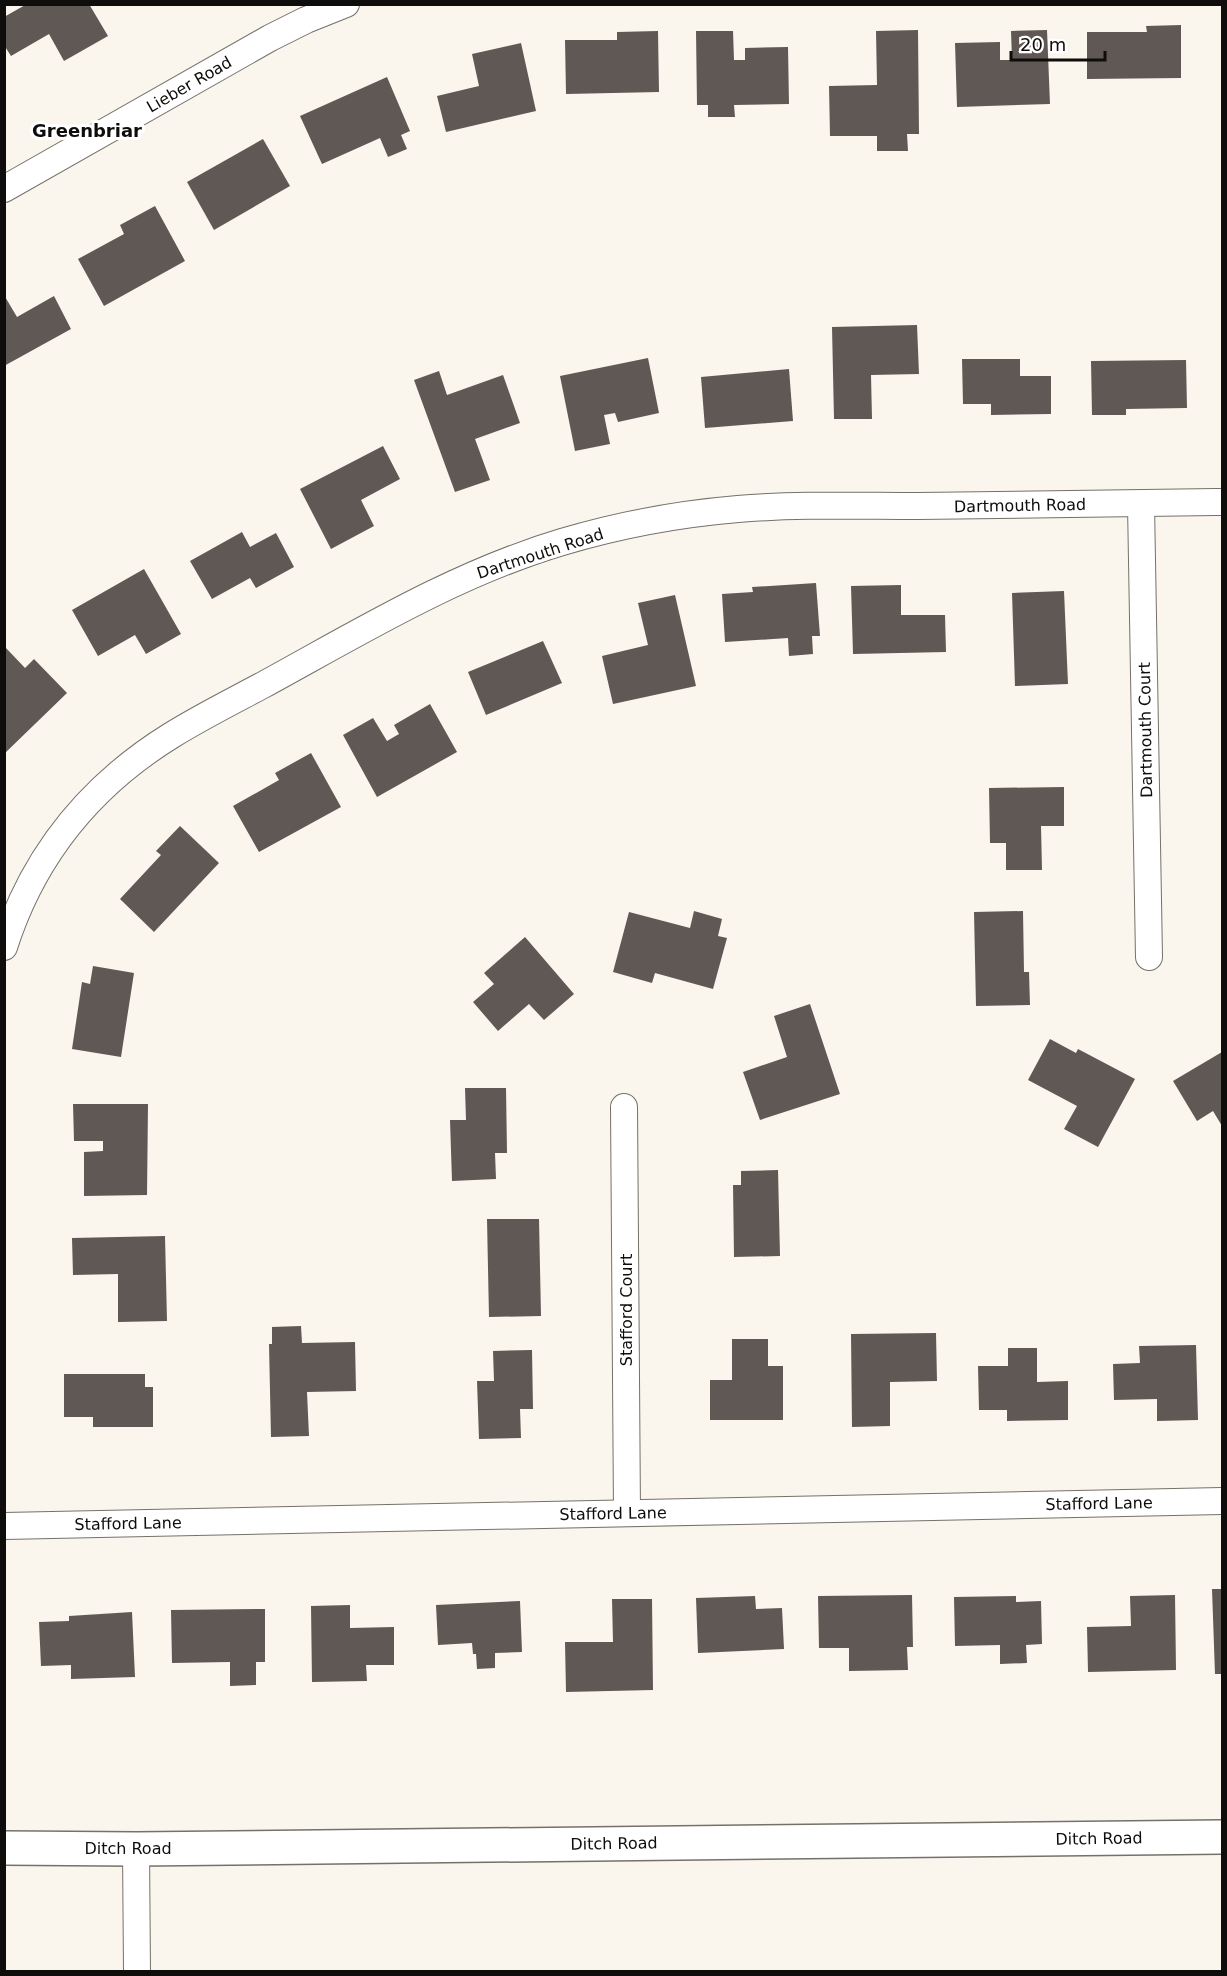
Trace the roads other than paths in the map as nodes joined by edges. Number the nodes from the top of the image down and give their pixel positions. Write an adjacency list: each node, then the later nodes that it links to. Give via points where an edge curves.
1 (346, 4): 2 (street, Lieber Road, via 270,38)
2 (4, 189)
3 (1222, 502): 4 (street, Dartmouth Road)
4 (1141, 504): 5 (street, Dartmouth Road, via 737,509 635,523 557,543 493,566 439,589 181,729 134,762 99,791 52,847 17,911); 6 (street, Dartmouth Court)
5 (4, 947)
6 (1149, 957)
7 (624, 1107): 9 (street, Stafford Court)
8 (1222, 1501): 9 (street, Stafford Lane)
9 (627, 1513): 10 (street, Stafford Lane)
10 (4, 1526)
11 (1222, 1837): 13 (main road, Ditch Road)
12 (4, 1848): 13 (main road, Ditch Road)
13 (136, 1849): 14 (street)
14 (137, 1971)

